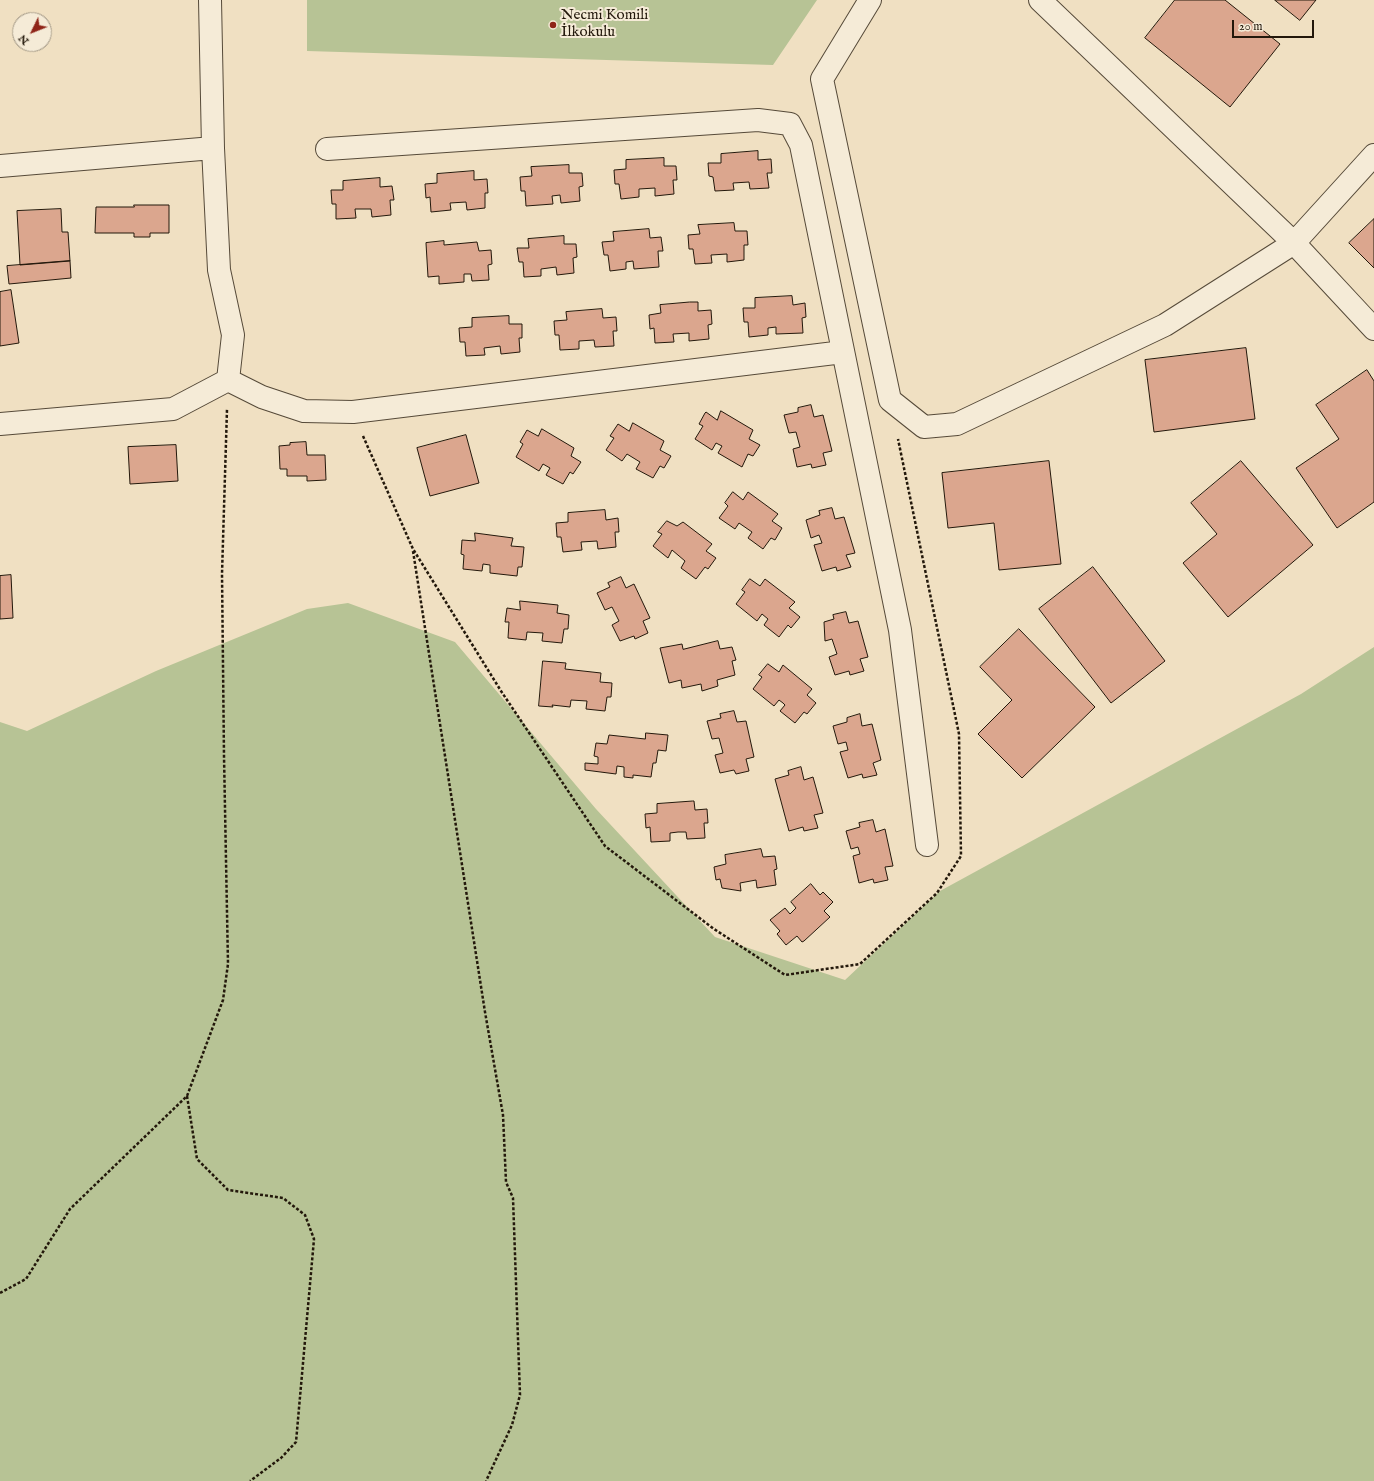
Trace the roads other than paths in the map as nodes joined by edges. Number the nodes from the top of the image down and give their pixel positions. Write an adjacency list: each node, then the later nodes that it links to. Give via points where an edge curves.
1 (210, 0): 4 (street)
2 (870, 0): 8 (street, via 822,78 890,400 924,427 957,424 1165,324)
3 (1040, 0): 8 (street)
4 (213, 148): 7 (street); 11 (street, via 219,270 233,335)
5 (327, 149): 10 (street, via 758,120 790,124 801,145)
6 (1374, 155): 8 (street)
7 (0, 166)
8 (1294, 243): 9 (street)
9 (1374, 329)
10 (843, 352): 11 (street, via 353,412 304,411 262,397); 13 (street, via 900,630)
11 (228, 380): 12 (street, via 173,409)
12 (0, 424)
13 (927, 844)

